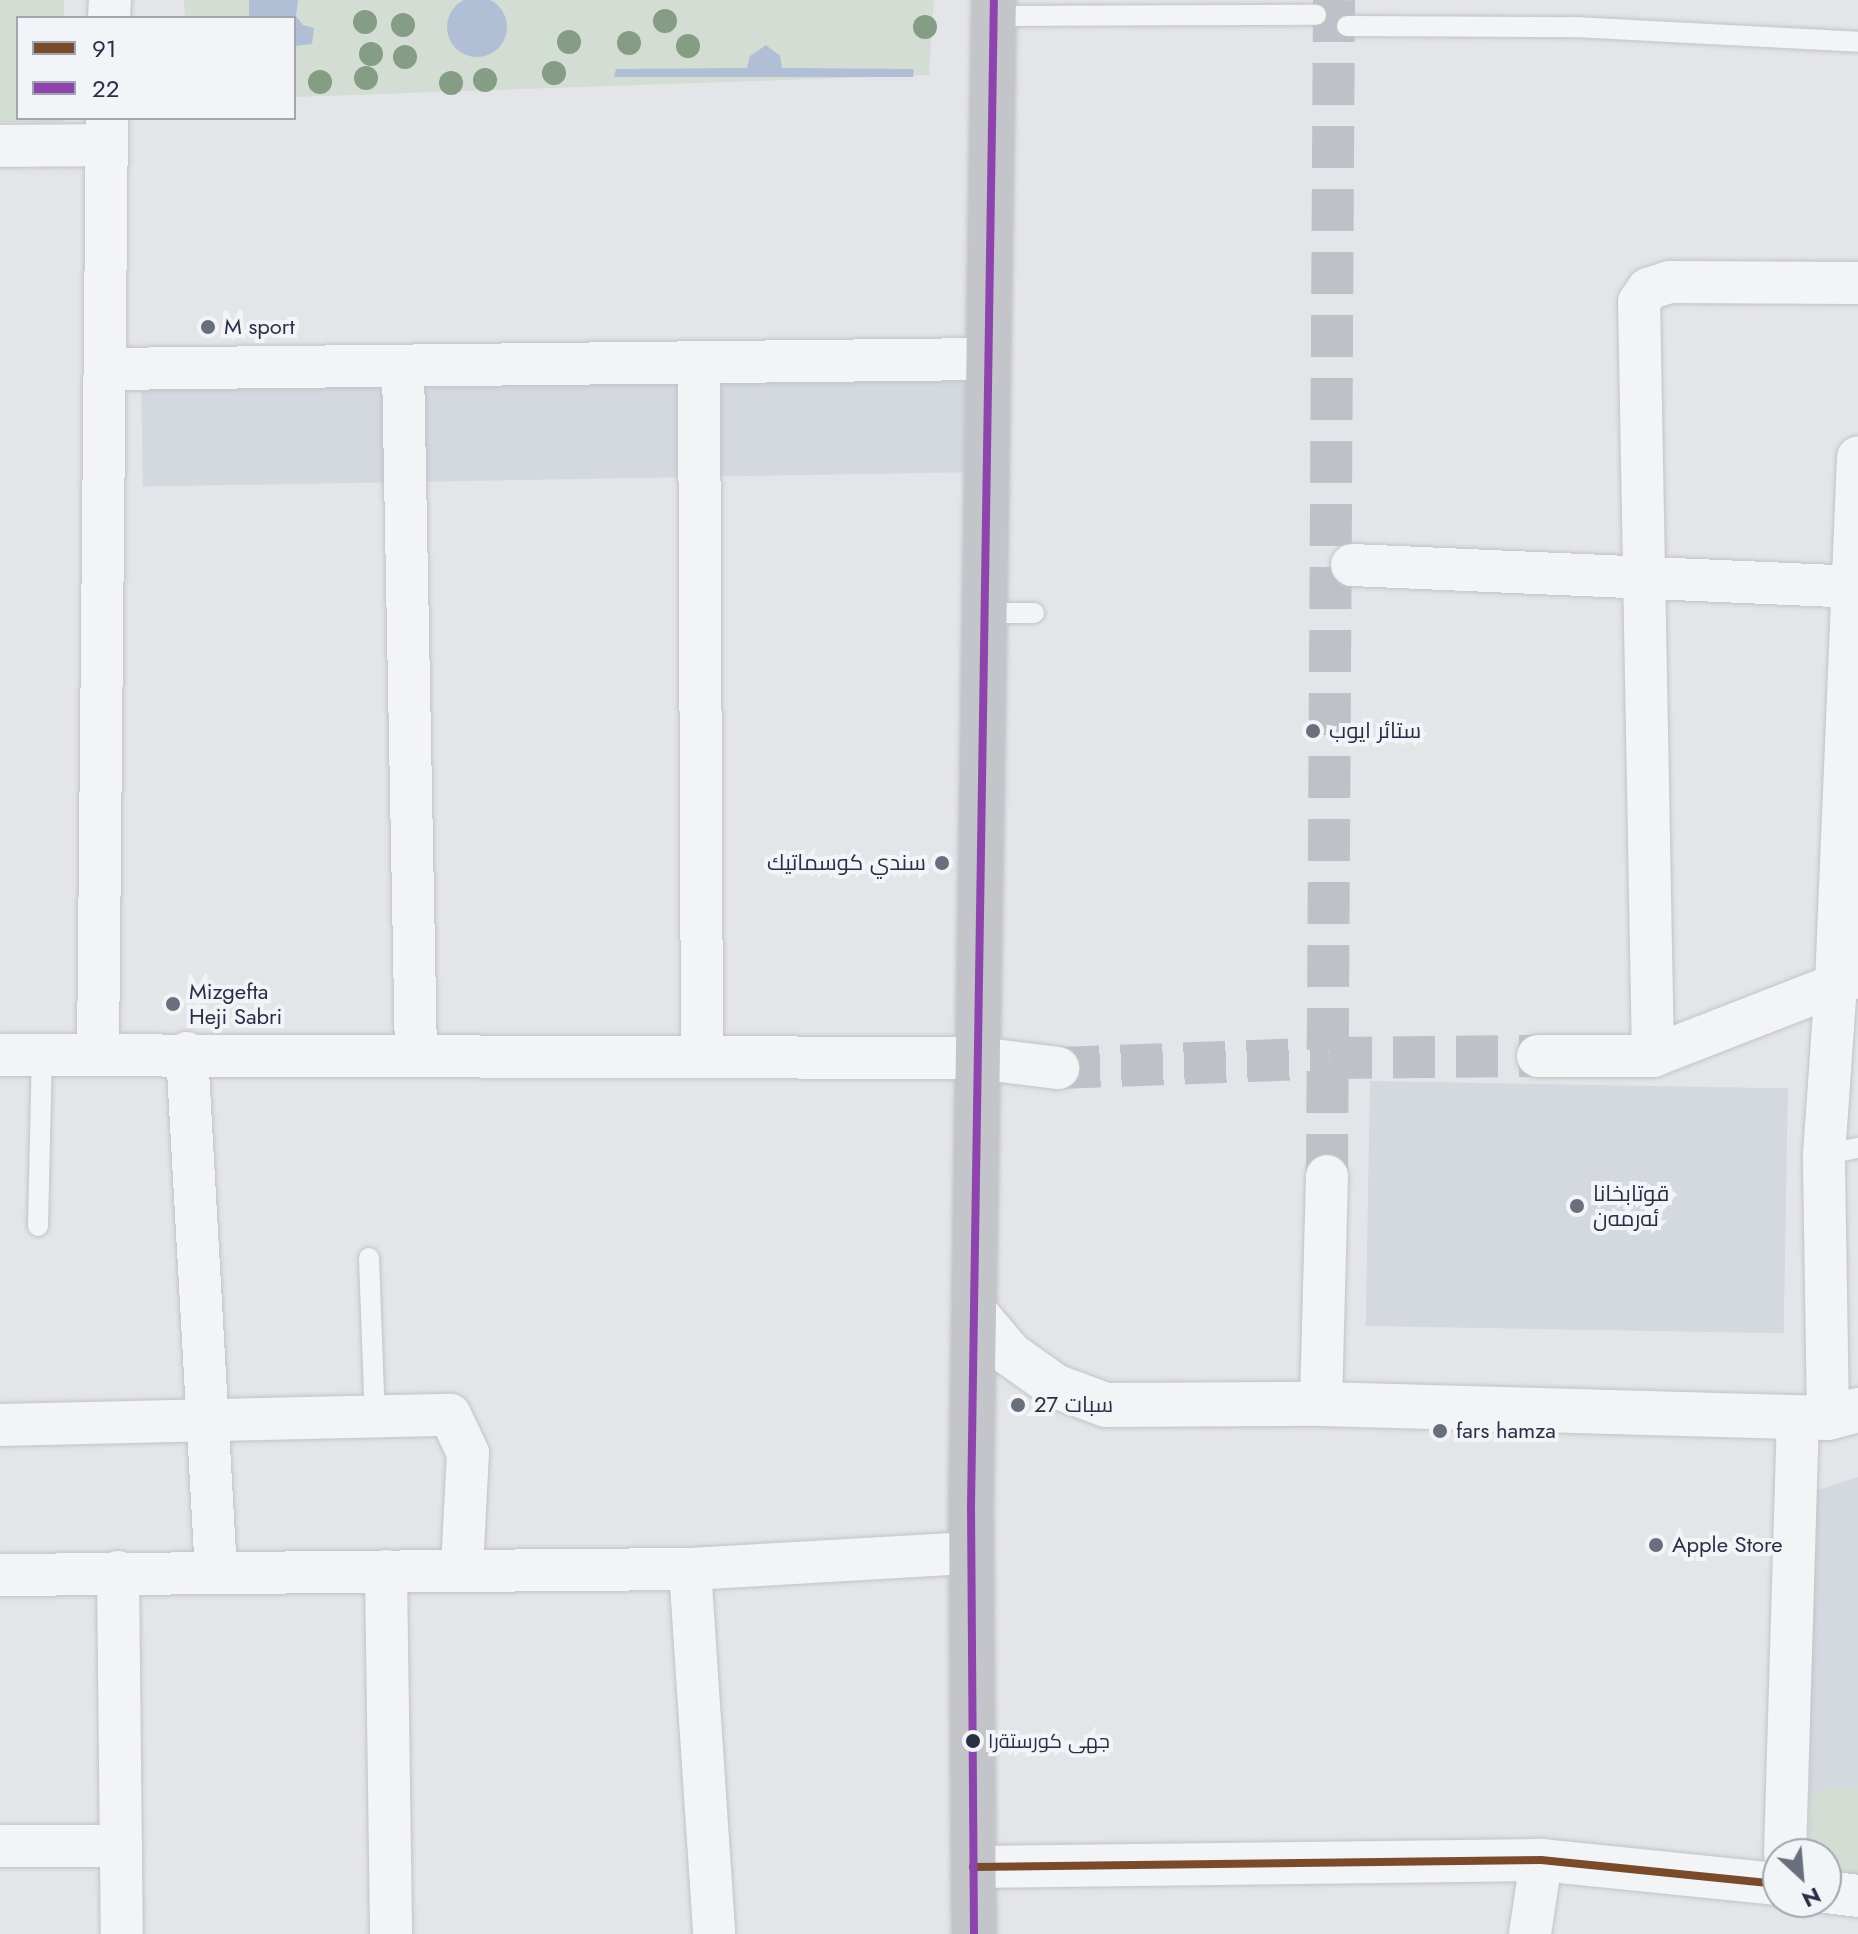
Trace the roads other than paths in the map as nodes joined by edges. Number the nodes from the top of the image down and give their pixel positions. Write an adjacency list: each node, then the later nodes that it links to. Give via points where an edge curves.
1 (994, 8): 2 (lane); 8 (main road)
2 (1316, 15)
3 (1347, 26): 4 (lane, via 1575,27)
4 (1858, 42)
5 (107, 132): 6 (street); 11 (street)
6 (0, 146)
7 (1858, 283): 14 (street, via 1669,282 1648,289 1639,302)
8 (987, 359): 9 (street); 16 (main road)
9 (699, 364): 10 (street); 26 (street)
10 (403, 367): 11 (street); 23 (street)
11 (105, 369): 21 (street)
12 (1858, 457): 15 (street)
13 (1352, 565): 14 (street)
14 (1646, 576): 15 (street); 25 (street)
15 (1855, 586): 18 (street)
16 (983, 613): 17 (lane); 27 (main road)
17 (1034, 613)
18 (1847, 979): 25 (street); 29 (street)
19 (187, 1053): 21 (street); 23 (street); 37 (street)
20 (42, 1054): 21 (street); 22 (street); 31 (lane)
21 (98, 1054)
22 (0, 1055)
23 (416, 1056): 26 (street)
24 (1538, 1056): 25 (street)
25 (1653, 1056)
26 (702, 1057): 27 (street)
27 (976, 1058): 28 (street); 33 (main road)
28 (1058, 1068)
29 (1841, 1152): 35 (street)
30 (1327, 1176): 34 (street)
31 (38, 1226)
32 (369, 1258): 36 (lane)
33 (974, 1311): 34 (street, via 1010,1354 1055,1386 1106,1405); 39 (main road)
34 (1321, 1404): 35 (street)
35 (1828, 1415): 46 (street)
36 (375, 1418): 37 (street); 40 (street, via 450,1415 468,1453)
37 (207, 1420): 38 (street); 44 (street)
38 (0, 1425)
39 (971, 1553): 41 (street); 50 (main road)
40 (462, 1569): 41 (street); 42 (street)
41 (690, 1569): 54 (street)
42 (386, 1571): 44 (street); 53 (street)
43 (118, 1572): 44 (street); 45 (street); 48 (street)
44 (216, 1572)
45 (0, 1575)
46 (1787, 1838)
47 (0, 1846): 48 (street)
48 (121, 1846): 52 (street)
49 (1541, 1860): 50 (street); 51 (street); 56 (street)
50 (973, 1867): 55 (main road)
51 (1762, 1882)
52 (122, 1934)
53 (391, 1934)
54 (714, 1934)
55 (974, 1934)
56 (1530, 1934)

